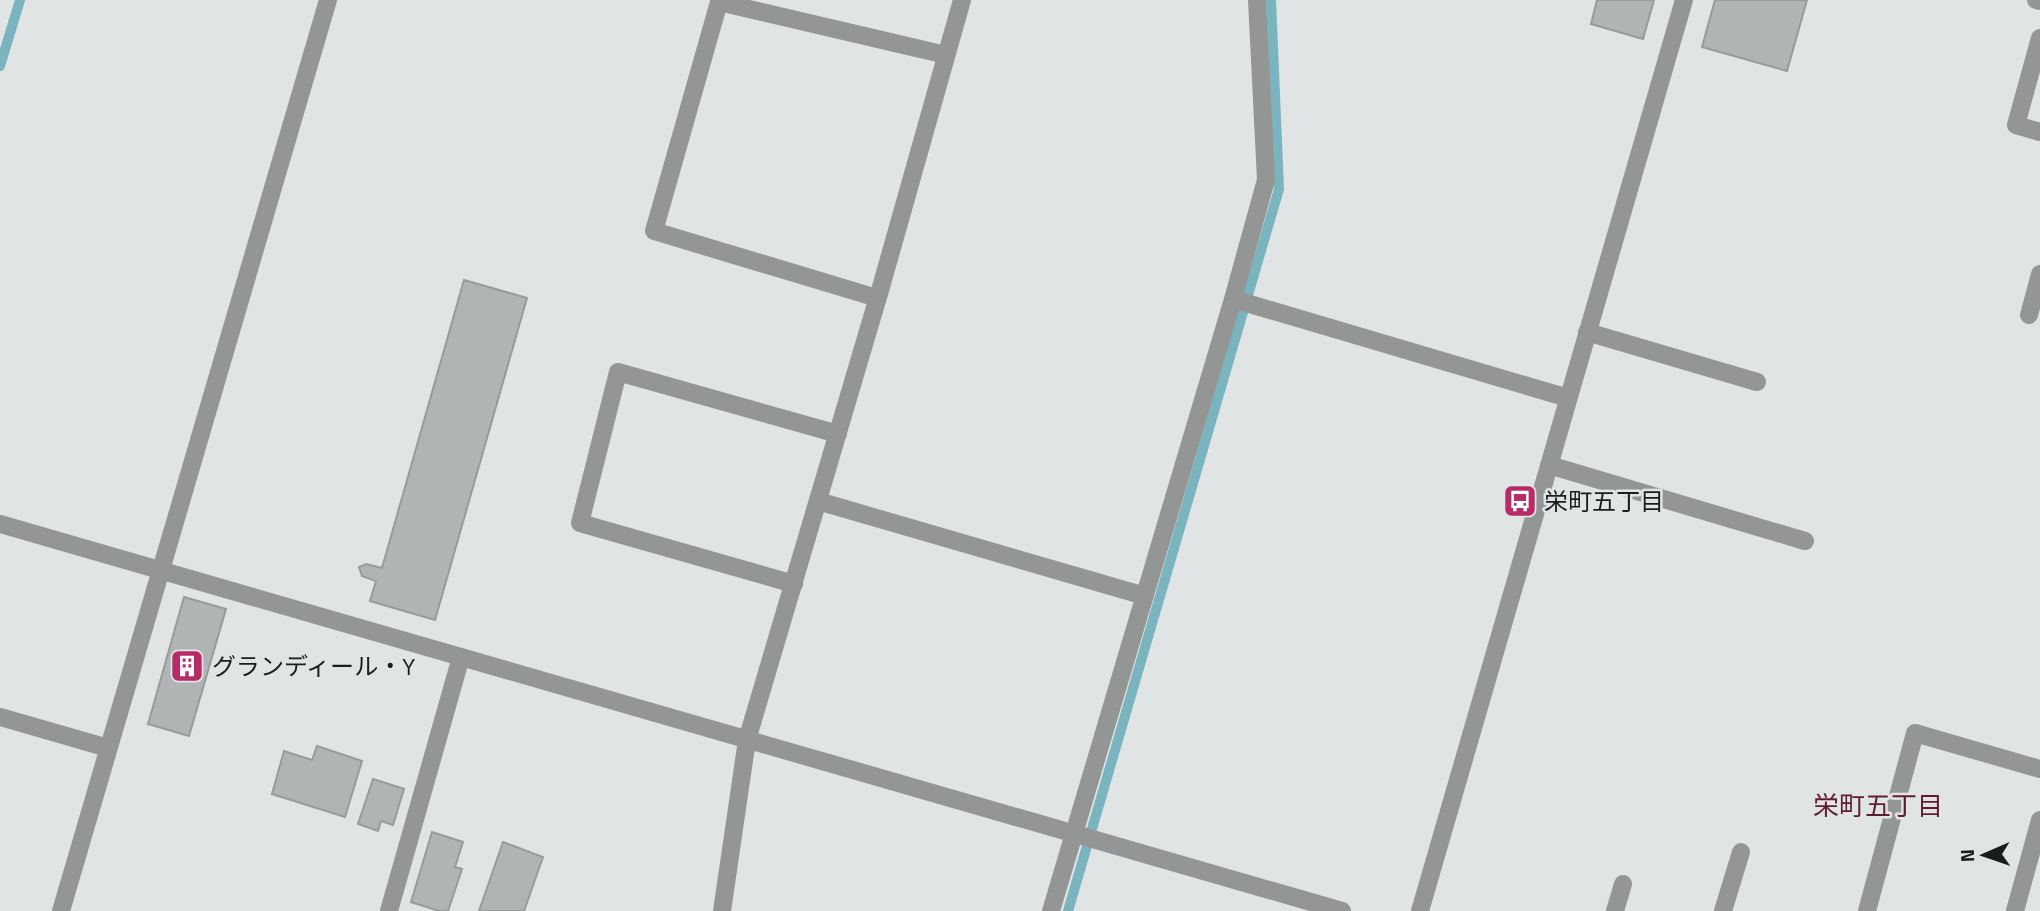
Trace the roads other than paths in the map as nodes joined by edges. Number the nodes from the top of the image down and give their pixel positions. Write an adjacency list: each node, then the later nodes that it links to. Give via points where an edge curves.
1 (328, 0): 20 (street)
2 (962, 0): 6 (street)
3 (1257, 0): 10 (street, via 1266,180)
4 (1684, 0): 12 (street)
5 (2040, 38): 7 (street, via 2017,125)
6 (946, 55): 9 (street); 9 (street, via 719,2 664,193 654,231)
7 (2040, 132)
8 (2039, 279): 11 (street)
9 (877, 298): 15 (street)
10 (1233, 299): 14 (street); 22 (street)
11 (2029, 315)
12 (1587, 332): 13 (street); 14 (street)
13 (1757, 382)
14 (1569, 398): 16 (street)
15 (838, 434): 17 (street); 21 (street, via 618,372 580,523)
16 (1549, 465): 19 (street); 37 (street)
17 (818, 501): 21 (street); 22 (street)
18 (0, 524): 20 (street)
19 (1805, 541)
20 (162, 570): 23 (street); 26 (street)
21 (794, 584): 25 (street)
22 (1145, 596): 29 (street)
23 (461, 657): 25 (street); 33 (street)
24 (0, 717): 26 (street)
25 (747, 740): 29 (street); 34 (street)
26 (108, 748): 32 (street)
27 (2040, 769): 40 (street, via 1915,733)
28 (2040, 820): 41 (street)
29 (1074, 835): 35 (street); 36 (street)
30 (1741, 852): 39 (street)
31 (1623, 884): 38 (street)
32 (61, 911)
33 (389, 911)
34 (722, 911)
35 (1051, 911)
36 (1342, 911)
37 (1420, 911)
38 (1615, 911)
39 (1723, 911)
40 (1867, 911)
41 (2015, 911)

